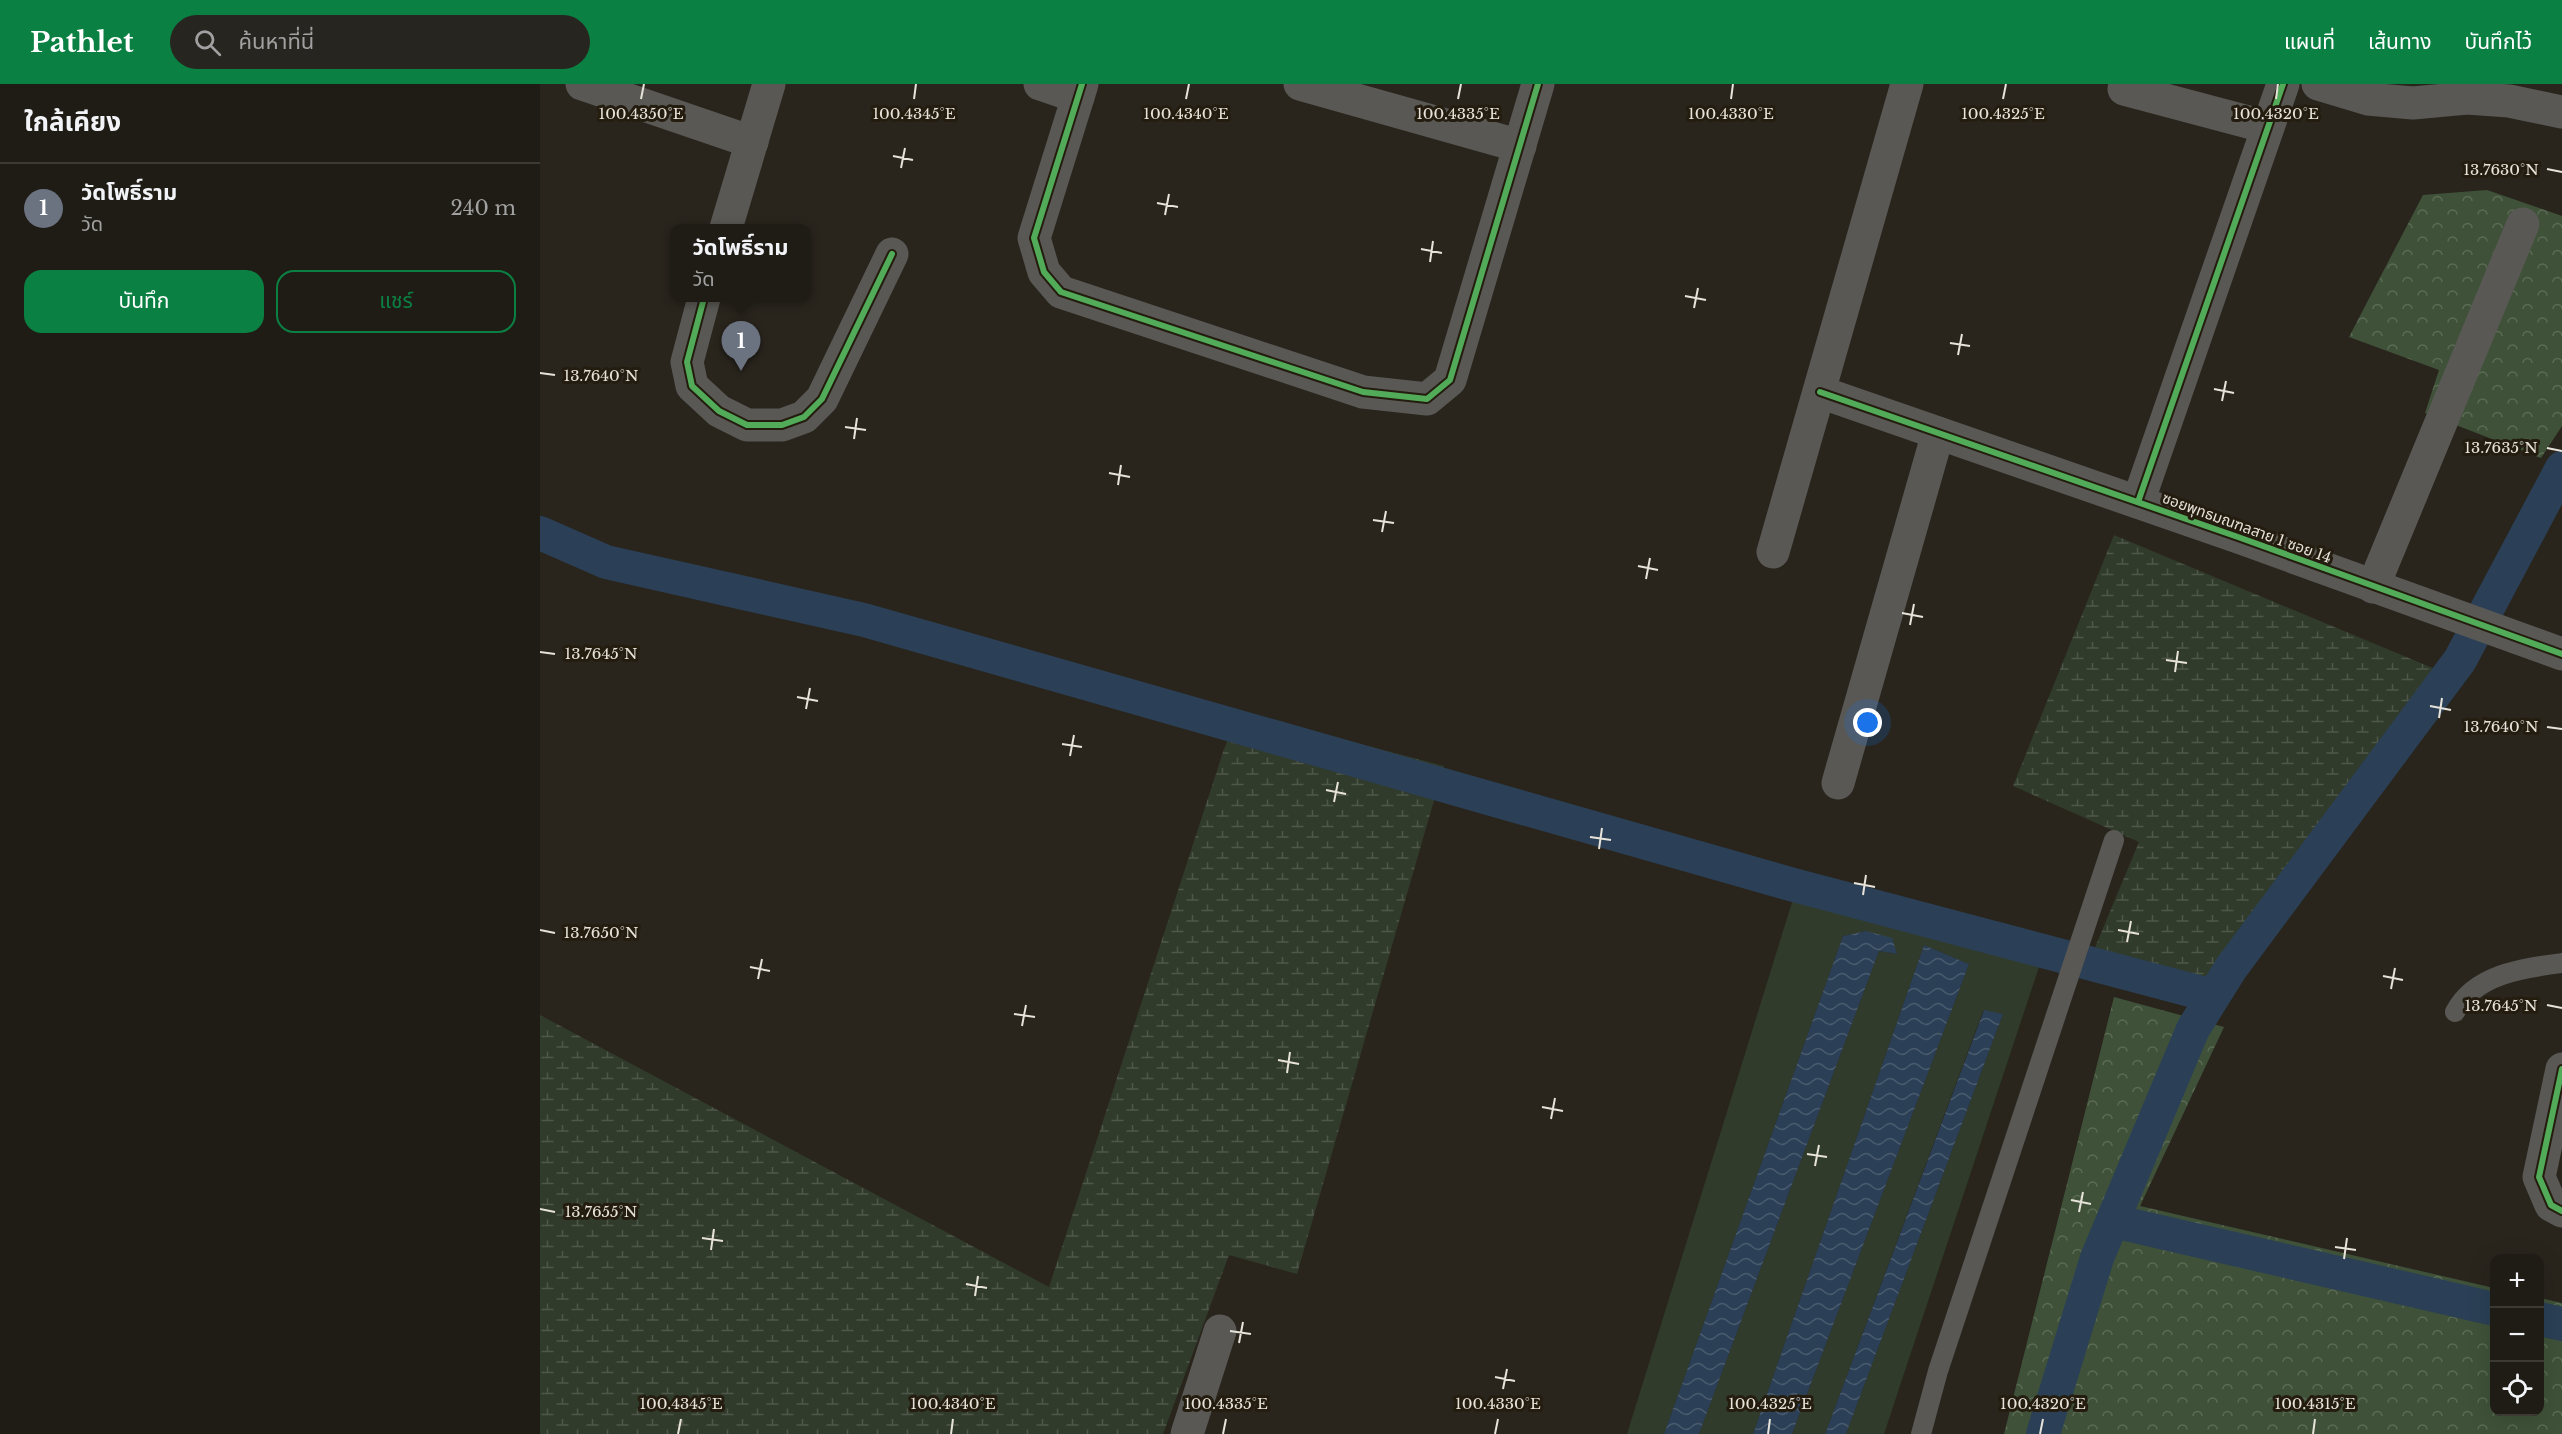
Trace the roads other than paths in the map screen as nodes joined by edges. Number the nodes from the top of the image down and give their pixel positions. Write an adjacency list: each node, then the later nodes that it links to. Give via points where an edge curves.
1 (582, 84): 13 (street)
2 (769, 84): 13 (street)
3 (1040, 84): 10 (street)
4 (1300, 84): 14 (street)
5 (1538, 84): 14 (street)
6 (1907, 84): 19 (street)
7 (2283, 84): 12 (street)
8 (2318, 84): 11 (street, via 2368,99 2413,103 2467,98 2508,101)
9 (2124, 89): 12 (street)
10 (1080, 91): 14 (street, via 1034,237 1044,272 1061,292 1363,392 1427,399 1450,380)
11 (2562, 112)
12 (2267, 127): 21 (street)
13 (752, 142): 15 (street)
14 (1520, 146)
15 (727, 224)
16 (2523, 224): 23 (street)
17 (892, 254): 18 (street, via 822,399 804,417 782,425 747,426 719,411 692,386 687,362)
18 (703, 302)
19 (1820, 392): 20 (street, ซอยพุทธมณฑลสาย 1 ซอย 14); 22 (street)
20 (1938, 433): 21 (street, ซอยพุทธมณฑลสาย 1 ซอย 14); 25 (street)
21 (2138, 502): 23 (street, ซอยพุทธมณฑลสาย 1 ซอย 14)
22 (1773, 552)
23 (2373, 587): 24 (street, ซอยพุทธมณฑลสาย 1 ซอย 14)
24 (2562, 654)
25 (1838, 783)
26 (2114, 840): 33 (lane, via 1938,1371)
27 (2562, 963): 28 (lane, via 2496,977 2472,989)
28 (2455, 1012)
29 (2562, 1069): 30 (street, via 2539,1177 2551,1205)
30 (2562, 1211)
31 (1220, 1331): 32 (street)
32 (1187, 1434)
33 (1921, 1434)

